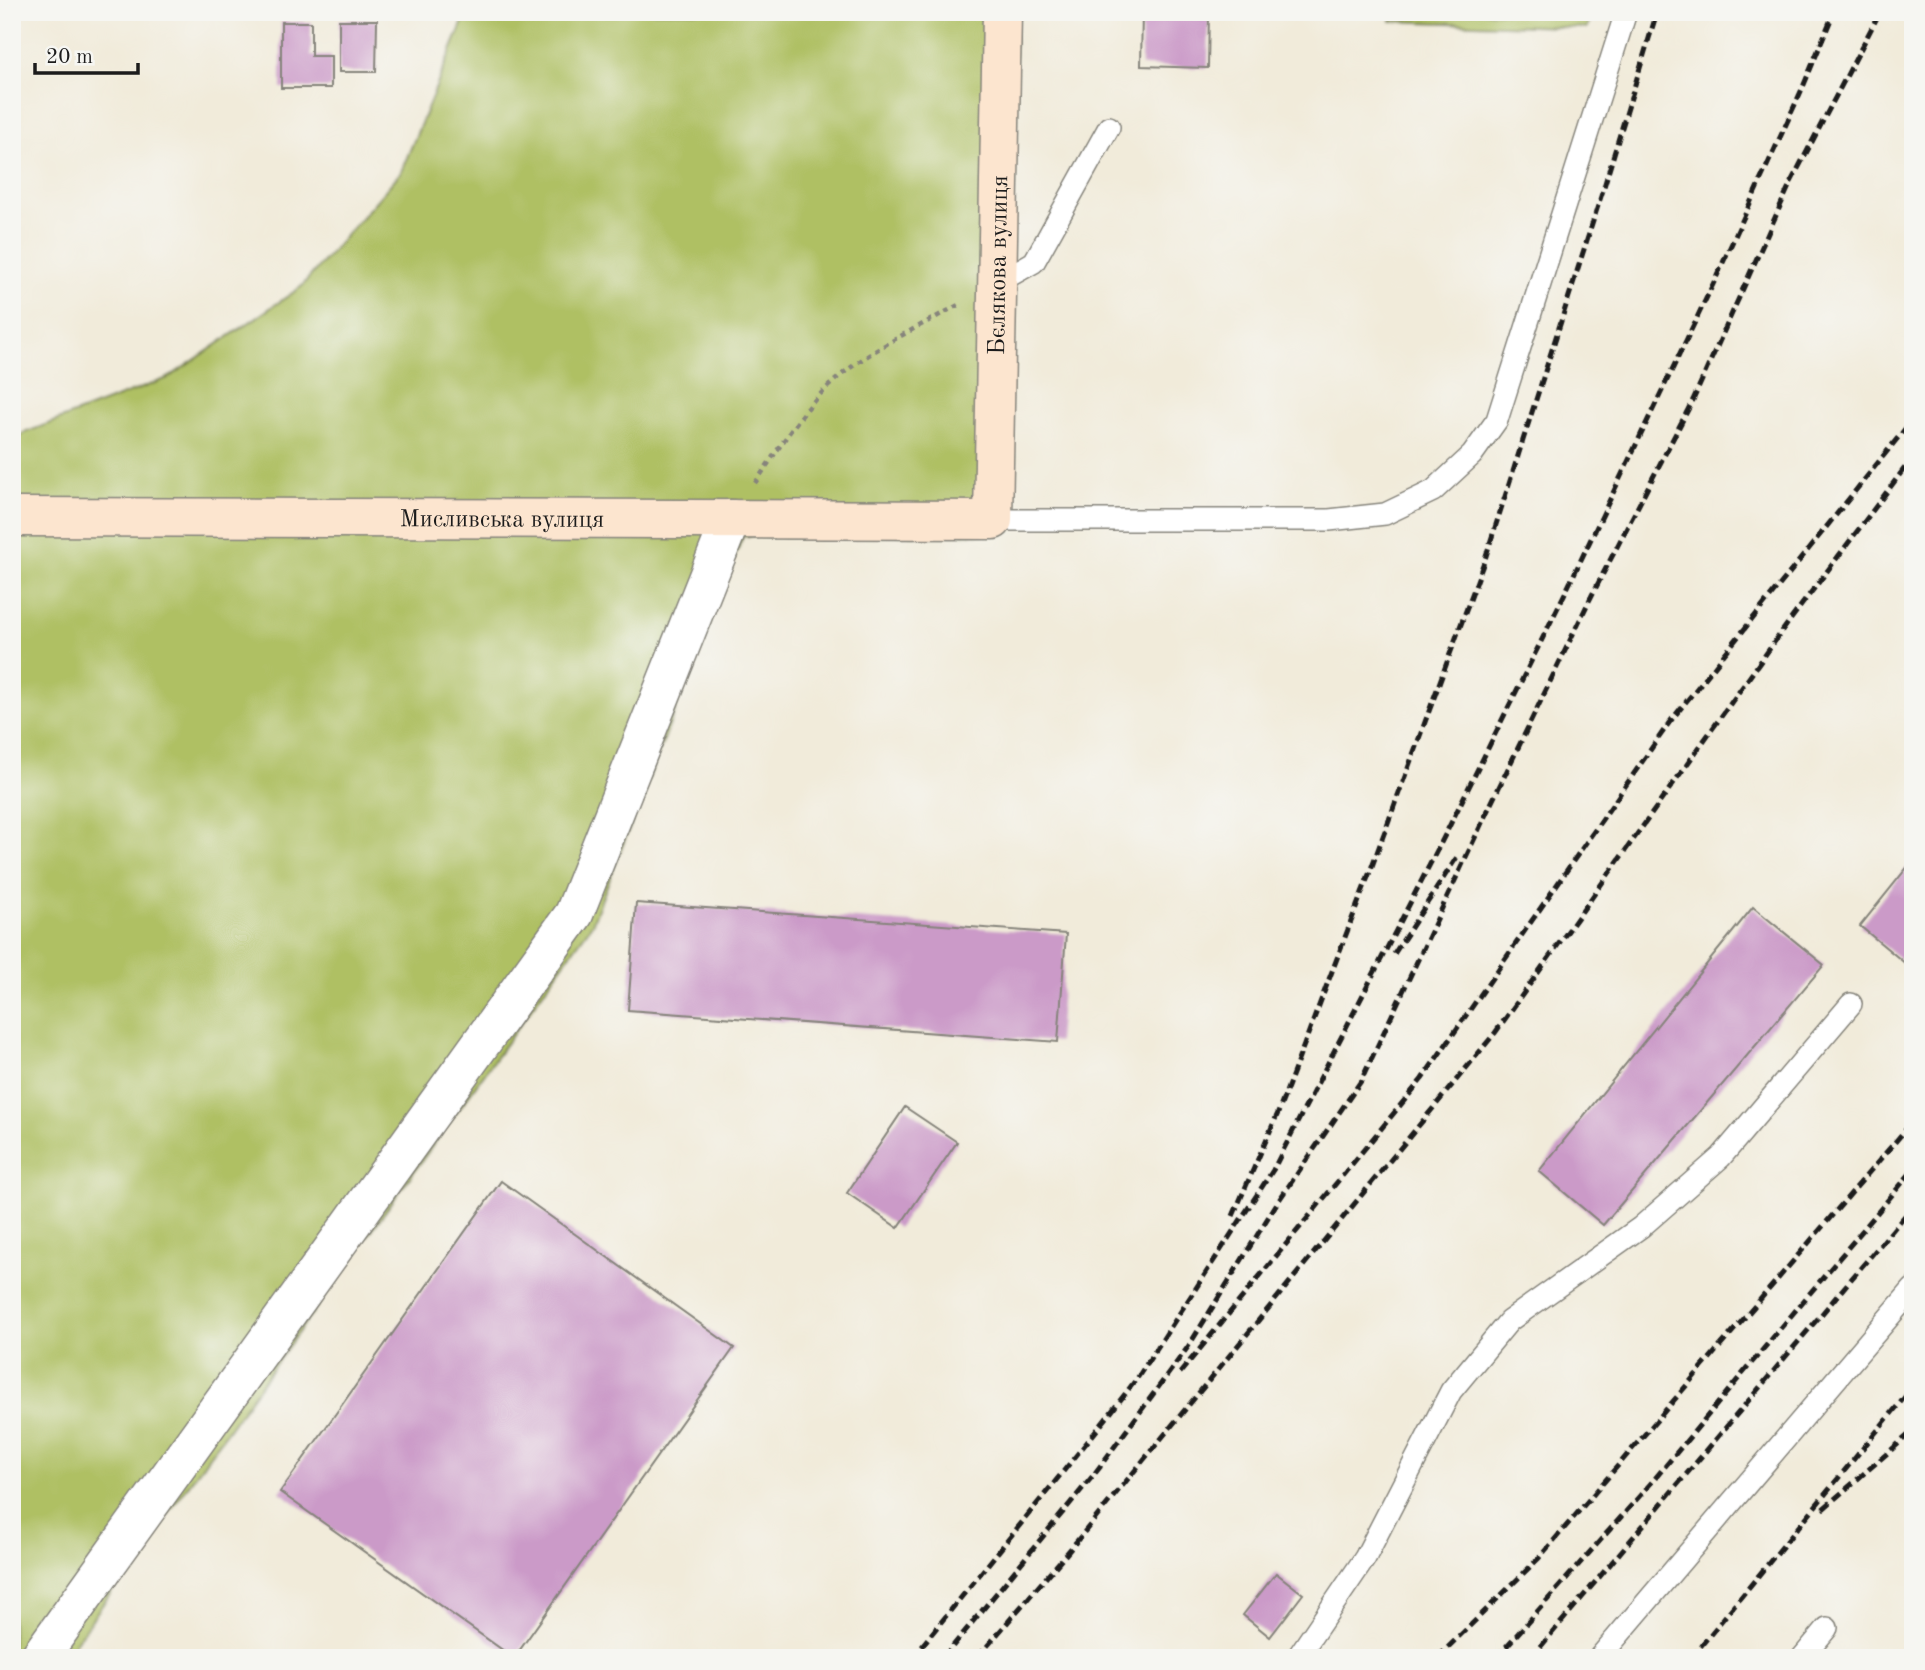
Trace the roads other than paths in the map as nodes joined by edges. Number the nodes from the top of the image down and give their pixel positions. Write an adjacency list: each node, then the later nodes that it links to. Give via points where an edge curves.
1 (1002, 12): 4 (street, Бєлякова вулиця)
2 (1626, 12): 7 (lane, via 1497,420 1472,455 1433,491 1385,514 1329,520)
3 (1109, 127): 4 (lane, via 1034,262)
4 (998, 283): 7 (street, Бєлякова вулиця)
5 (12, 517): 6 (street, Мисливська вулиця)
6 (731, 519): 7 (street, Мисливська вулиця); 11 (street, via 574,914)
7 (993, 520)
8 (1851, 1004): 12 (lane, via 1721,1157 1641,1227 1509,1321 1451,1391 1365,1558)
9 (1913, 1289): 13 (lane)
10 (1827, 1628): 14 (lane)
11 (39, 1658)
12 (1297, 1658)
13 (1599, 1658)
14 (1802, 1658)

